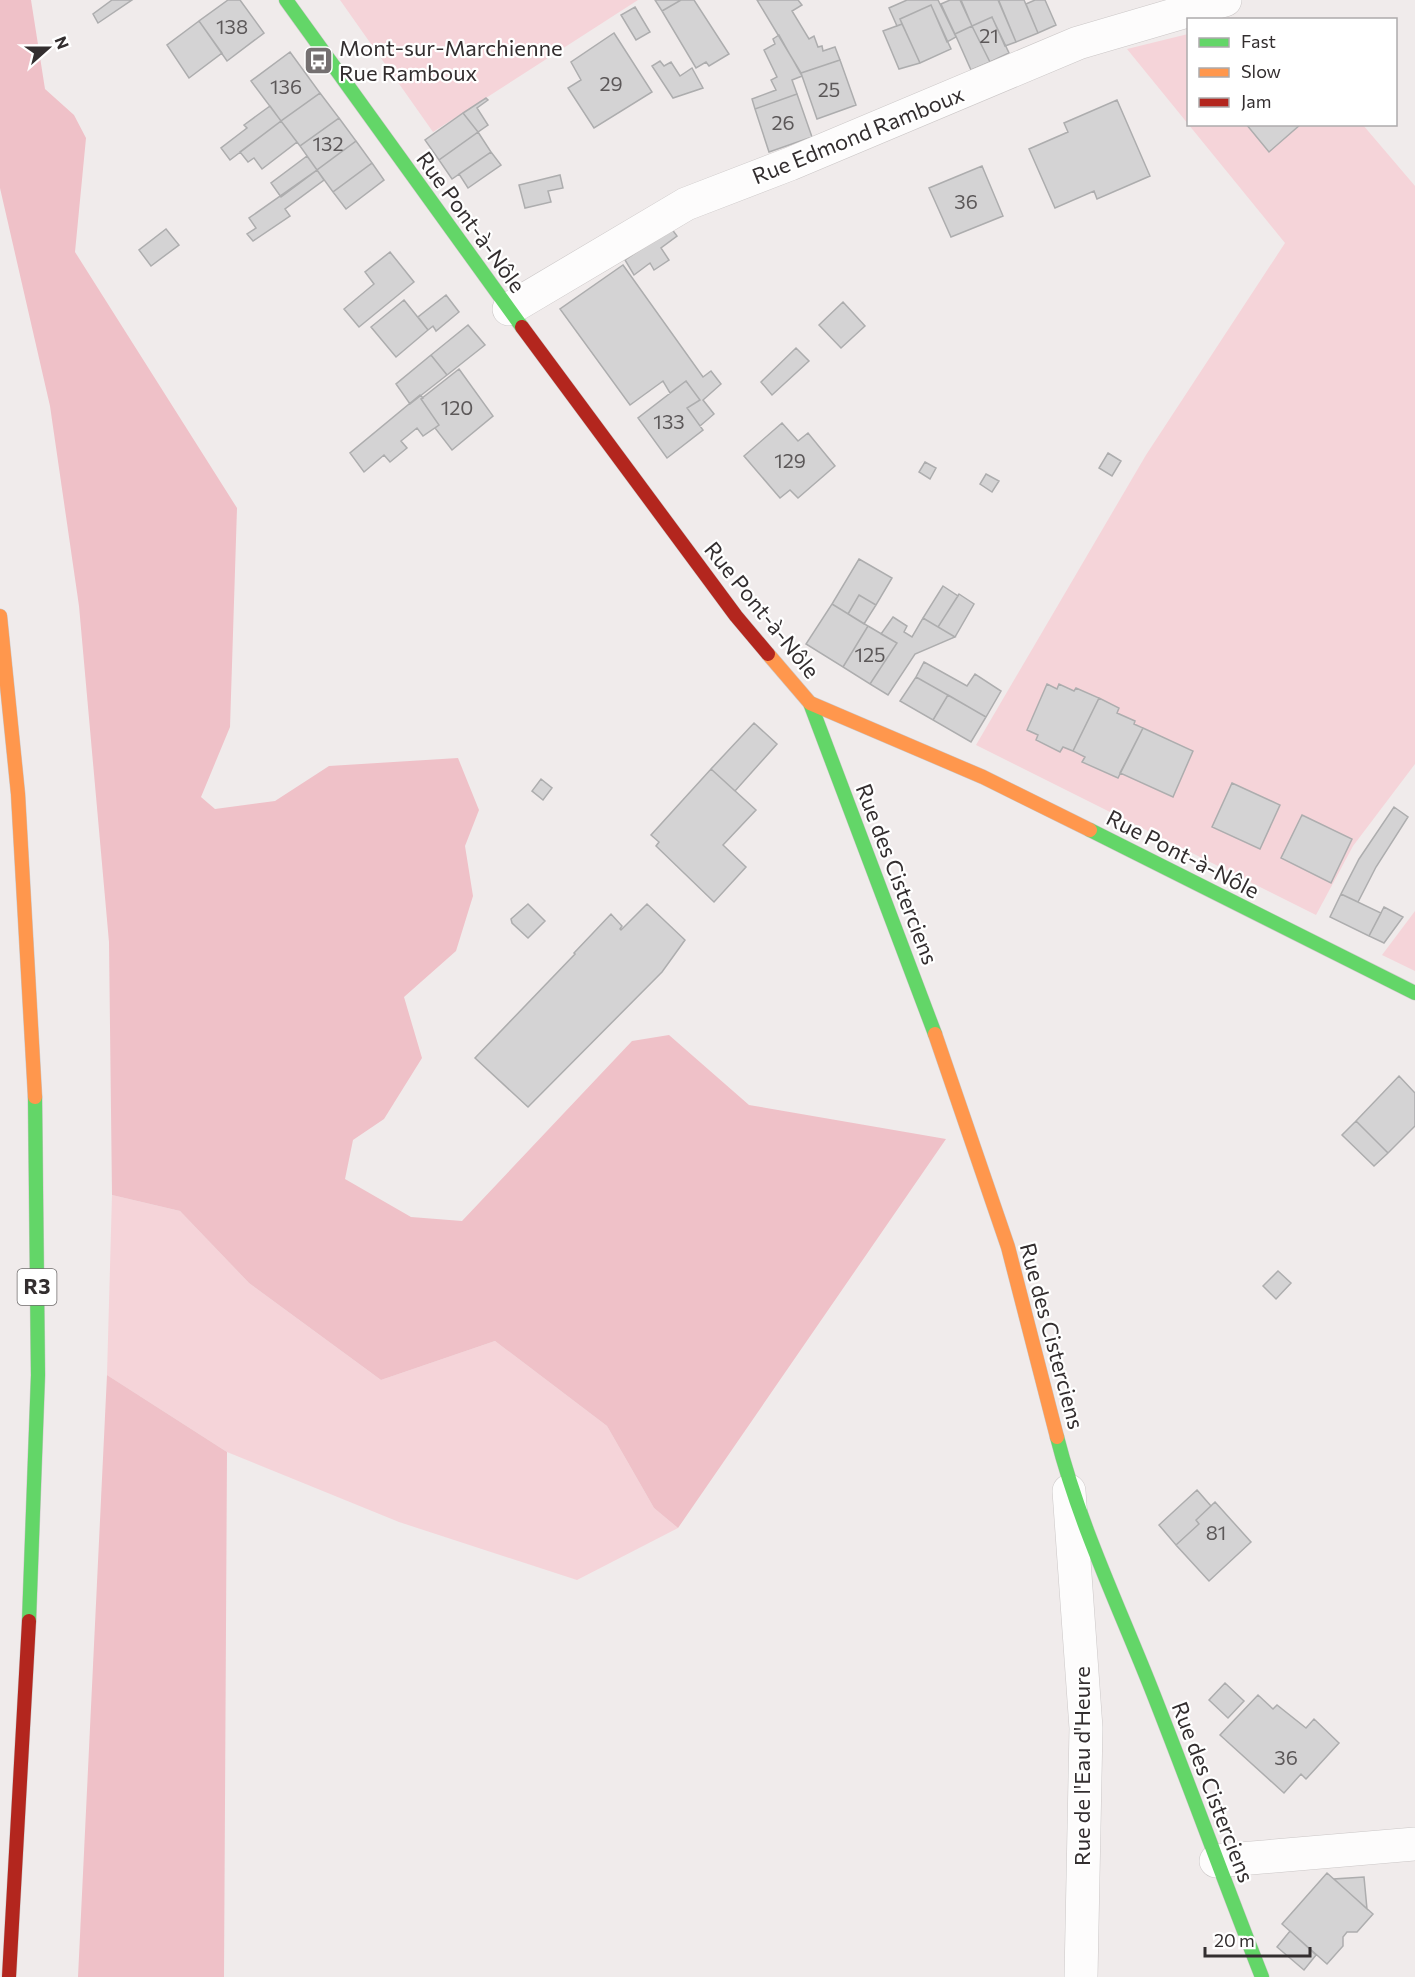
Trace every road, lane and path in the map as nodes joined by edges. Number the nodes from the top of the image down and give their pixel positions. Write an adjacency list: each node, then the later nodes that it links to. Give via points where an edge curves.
1 (286, 0): 3 (main road, Rue Pont-à-Nôle)
2 (1225, 0): 3 (street, Rue Edmond Ramboux, via 1078,43 686,204)
3 (508, 309): 5 (main road, Rue Pont-à-Nôle, via 736,616)
4 (0, 616): 10 (main road, R3, via 18,794 34,1058 38,1351 28,1660)
5 (810, 703): 6 (main road, Rue Pont-à-Nôle, via 983,777); 7 (main road, Rue des Cisterciens, via 940,1046 1008,1248)
6 (1415, 993)
7 (1069, 1483): 9 (main road, Rue des Cisterciens); 13 (street, Rue de l'Eau d'Heure, via 1086,1728)
8 (1415, 1844): 9 (street)
9 (1216, 1861): 14 (main road, Rue des Cisterciens)
10 (11, 1958): 11 (main road, R3); 12 (main road)
11 (9, 1977)
12 (15, 1977)
13 (1081, 1977)
14 (1262, 1977)

